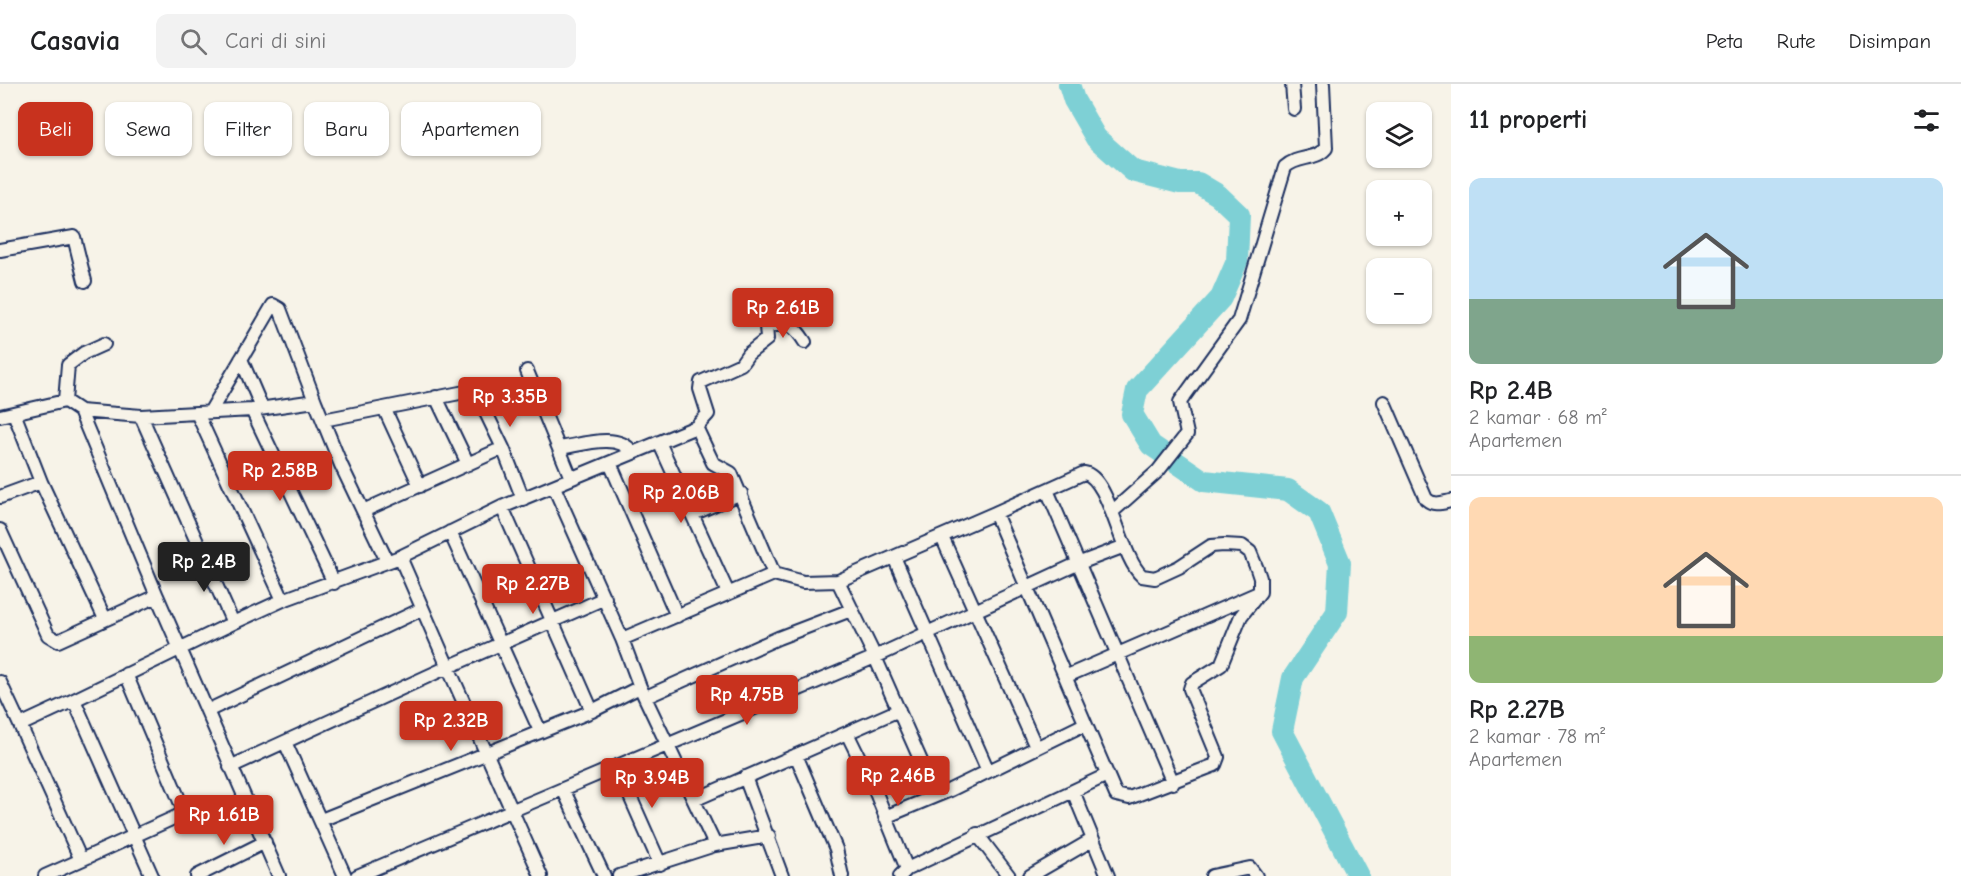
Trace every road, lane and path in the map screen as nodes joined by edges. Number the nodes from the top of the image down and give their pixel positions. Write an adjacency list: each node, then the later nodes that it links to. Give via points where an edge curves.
1 (1292, 84): 3 (street)
2 (1323, 84): 43 (street, via 1326,147 1321,154 1292,161 1285,167 1239,320 1180,402 1187,434 1158,471)
3 (1294, 109)
4 (0, 250): 5 (street, via 74,237)
5 (85, 281)
6 (758, 312): 7 (street)
7 (766, 326): 8 (street, via 786,324 796,328); 25 (street, via 767,339 743,362 701,381 708,414)
8 (806, 342)
9 (104, 344): 14 (street, via 68,365)
10 (241, 359): 13 (street, via 269,308 275,305 280,309); 17 (street); 20 (street)
11 (527, 371): 28 (street)
12 (436, 398): 16 (street); 27 (street, via 475,390); 31 (street)
13 (315, 400): 17 (street); 24 (street)
14 (65, 401): 18 (street); 19 (street)
15 (1383, 402): 40 (street, via 1426,499 1438,504)
16 (384, 408): 24 (street); 34 (street)
17 (257, 409): 20 (street); 56 (street)
18 (80, 411): 23 (street); 60 (street)
19 (14, 412): 22 (street); 33 (street)
20 (210, 412): 21 (street)
21 (197, 413): 23 (street); 62 (street)
22 (0, 416)
23 (141, 416): 69 (street)
24 (323, 420): 42 (street)
25 (696, 427): 26 (street); 37 (street, via 707,456 730,473)
26 (659, 442): 29 (street); 45 (street)
27 (503, 448): 31 (street); 39 (street)
28 (560, 448): 29 (street, via 613,441 628,446); 32 (street)
29 (632, 452): 30 (street)
30 (610, 463): 32 (street); 66 (street)
31 (468, 464): 34 (street)
32 (571, 478): 35 (street)
33 (41, 482): 38 (street); 67 (street)
34 (420, 486): 42 (street)
35 (554, 488): 39 (street); 61 (street)
36 (1047, 490): 43 (street, via 1084,473 1090,474); 44 (street); 53 (street)
37 (741, 493): 45 (street); 54 (street)
38 (1, 494)
39 (523, 499): 41 (street)
40 (1451, 501)
41 (502, 507): 47 (street); 68 (street)
42 (363, 511): 52 (street)
43 (1112, 512): 49 (street)
44 (995, 513): 48 (street); 57 (street)
45 (693, 514): 59 (street)
46 (0, 530): 67 (street, via 48,635 58,641)
47 (450, 532): 50 (street); 72 (street)
48 (942, 537): 51 (street); 65 (street)
49 (1125, 546): 53 (street); 58 (street, via 1136,571 1155,578 1211,546 1242,546 1250,552 1257,569)
50 (400, 557): 52 (street); 63 (street)
51 (894, 557): 55 (street); 70 (street)
52 (387, 561): 56 (street)
53 (1077, 564): 57 (street); 74 (street)
54 (774, 574): 55 (street, via 803,582); 59 (street)
55 (838, 581): 64 (street)
56 (334, 583): 62 (street)
57 (1029, 588): 65 (street); 78 (street)
58 (1260, 592): 74 (street); 99 (street, via 1241,616 1221,665 1192,683 1190,689 1218,757 1215,765)
59 (728, 593): 66 (street)
60 (157, 596): 67 (street); 73 (street)
61 (605, 598): 68 (street); 71 (street)
62 (283, 600): 69 (street)
63 (422, 609): 76 (street); 83 (street)
64 (851, 610): 75 (street); 80 (street)
65 (977, 612): 70 (street); 91 (street)
66 (677, 616): 71 (street)
67 (105, 619)
68 (553, 622): 72 (street); 84 (street)
69 (233, 623): 73 (street)
70 (927, 634): 75 (street); 96 (street)
71 (622, 639): 80 (street)
72 (501, 644): 76 (street); 87 (street)
73 (181, 647): 77 (street); 83 (street)
74 (1116, 653): 78 (street); 99 (street)
75 (875, 657): 82 (street); 90 (street)
76 (448, 668): 89 (street); 92 (street)
77 (126, 674): 81 (street); 108 (street, via 184,811)
78 (1067, 676): 85 (street)
79 (0, 682): 86 (street)
80 (643, 692): 84 (street); 90 (street)
81 (74, 699): 86 (street); 108 (street)
82 (899, 710): 88 (street); 102 (street)
83 (207, 711): 94 (street)
84 (592, 711): 87 (street)
85 (1085, 724): 91 (street); 97 (street)
86 (20, 725): 113 (street)
87 (540, 731): 92 (street)
88 (847, 734): 93 (street); 105 (street)
89 (285, 742): 94 (street); 106 (street)
90 (669, 743): 95 (street); 103 (street)
91 (1036, 747): 96 (street)
92 (486, 754): 104 (street); 106 (street)
93 (796, 755): 98 (street); 126 (street, via 836,849)
94 (230, 767): 111 (street)
95 (617, 767): 100 (street); 114 (street)
96 (988, 771): 102 (street)
97 (1107, 775): 99 (street, via 1121,798); 101 (street)
98 (745, 777): 103 (street); 109 (street)
99 (1173, 783)
100 (563, 789): 104 (street); 123 (street)
101 (1073, 791): 107 (street); 110 (street)
102 (936, 795): 105 (street)
103 (694, 800): 112 (street)
104 (512, 810): 116 (street); 122 (street)
105 (885, 817): 115 (street)
106 (321, 820): 121 (street)
107 (977, 834): 115 (street); 127 (street)
108 (134, 835): 113 (street); 118 (street)
109 (769, 836): 112 (street); 125 (street)
110 (1092, 840): 128 (street); 129 (street)
111 (265, 842): 119 (street); 120 (street)
112 (715, 845): 114 (street)
113 (81, 860): 117 (street)
114 (660, 864): 124 (street)
115 (903, 873)
116 (537, 874)
117 (47, 876)
118 (152, 876)
119 (197, 876)
120 (279, 876)
121 (345, 876)
122 (357, 876)
123 (604, 876)
124 (619, 876)
125 (782, 876)
126 (842, 876)
127 (1009, 876)
128 (1030, 876)
129 (1108, 876)
130 (1212, 876): 131 (street, via 1244,868 1250,868)
131 (1256, 876)

